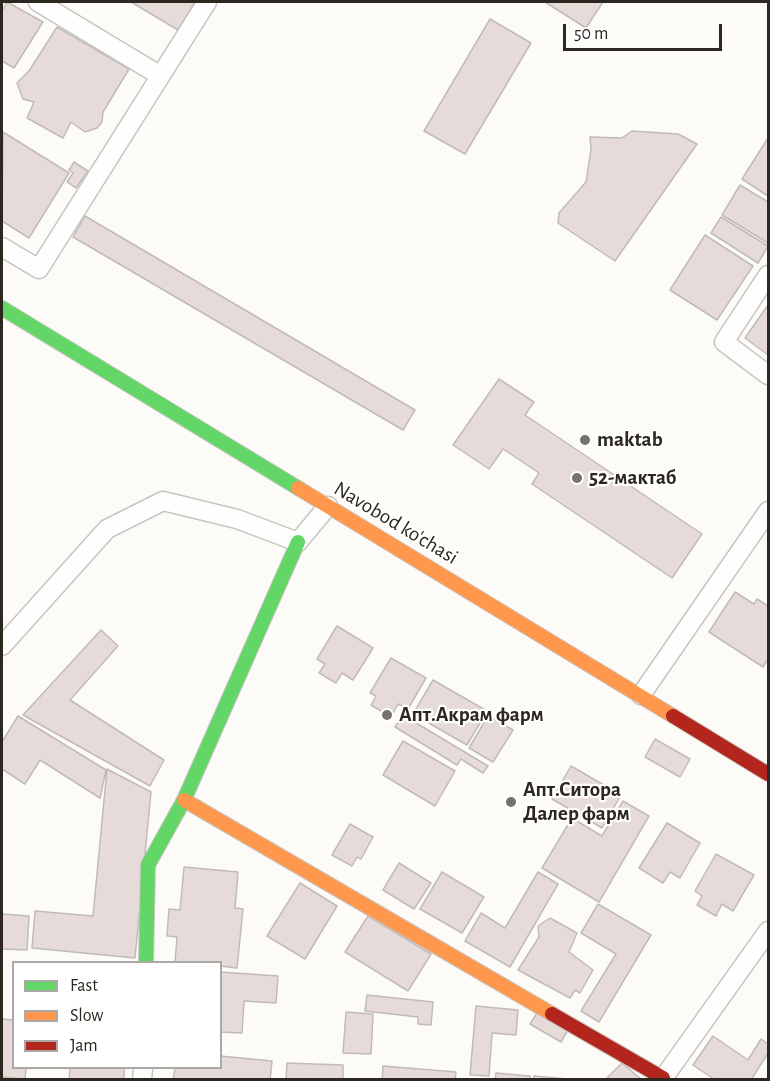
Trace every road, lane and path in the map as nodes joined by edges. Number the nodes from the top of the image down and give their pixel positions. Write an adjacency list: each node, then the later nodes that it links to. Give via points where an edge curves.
1 (38, 2): 3 (street)
2 (207, 2): 3 (street)
3 (159, 75): 4 (street, via 39,269)
4 (2, 247)
5 (768, 275): 7 (street, via 724,342)
6 (2, 308): 8 (street, Navobod ko'chasi)
7 (768, 375)
8 (328, 506): 10 (street); 12 (street, Navobod ko'chasi)
9 (768, 511): 12 (street)
10 (298, 542): 11 (street, via 237,519 163,501 107,529); 14 (street)
11 (2, 646)
12 (642, 694): 13 (street, Navobod ko'chasi)
13 (768, 774)
14 (184, 800): 16 (street, via 148,865); 17 (street)
15 (768, 931): 17 (street)
16 (146, 961)
17 (663, 1079)

